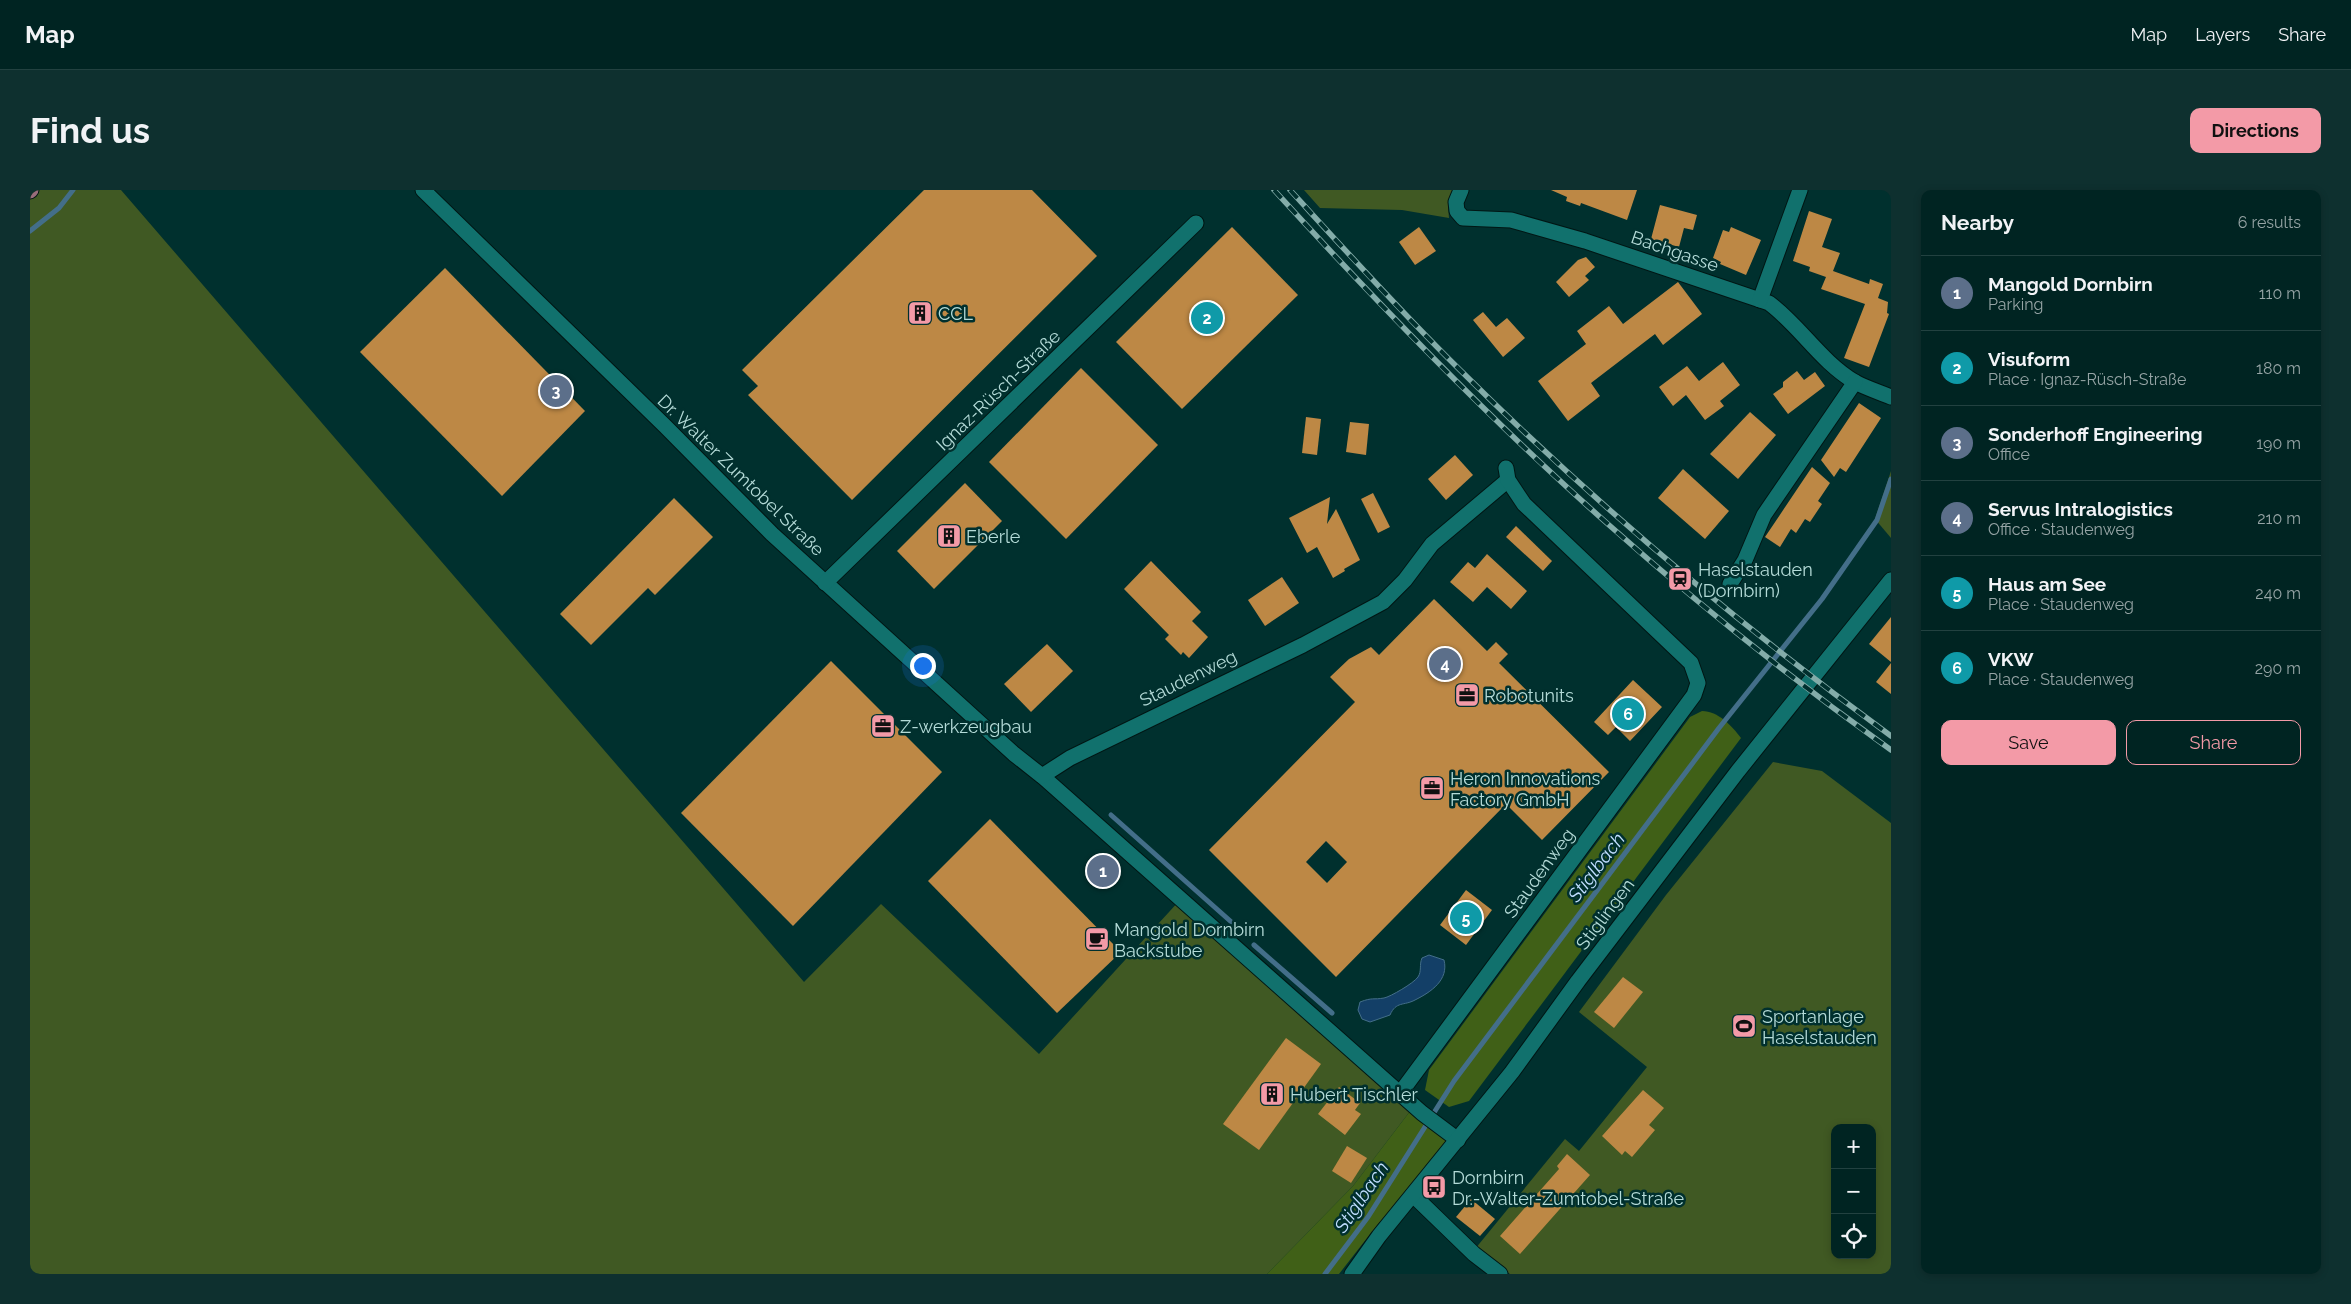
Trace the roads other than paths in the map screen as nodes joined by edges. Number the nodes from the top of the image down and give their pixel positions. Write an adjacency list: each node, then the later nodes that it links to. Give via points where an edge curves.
1 (423, 190): 9 (street, Dr. Walter Zumtobel Straße)
2 (1460, 190): 5 (street, Bachgasse, via 1456,211 1463,218 1511,220 1569,236)
3 (1800, 190): 5 (street)
4 (1196, 223): 9 (street, Ignaz-Rüsch-Straße)
5 (1760, 300): 6 (street, Bachgasse, via 1784,314 1835,367)
6 (1855, 382): 7 (street, Bachgasse); 10 (street, via 1764,515 1745,560)
7 (1891, 397)
8 (1891, 580): 13 (street, Stiglingen, via 1709,808)
9 (825, 583): 11 (street, Dr. Walter Zumtobel Straße)
10 (1730, 584)
11 (1042, 776): 12 (street, Dr. Walter Zumtobel Straße); 12 (street, Staudenweg, via 1070,758 1303,645 1383,602 1405,580 1432,544 1507,474 1524,504 1691,663 1698,683 1694,695)
12 (1401, 1092): 13 (street, Dr. Walter Zumtobel Straße)
13 (1458, 1140): 14 (street, Stiglingen)
14 (1413, 1195): 15 (street, Stiglingen); 16 (street, via 1474,1254)
15 (1352, 1274)
16 (1500, 1274)

